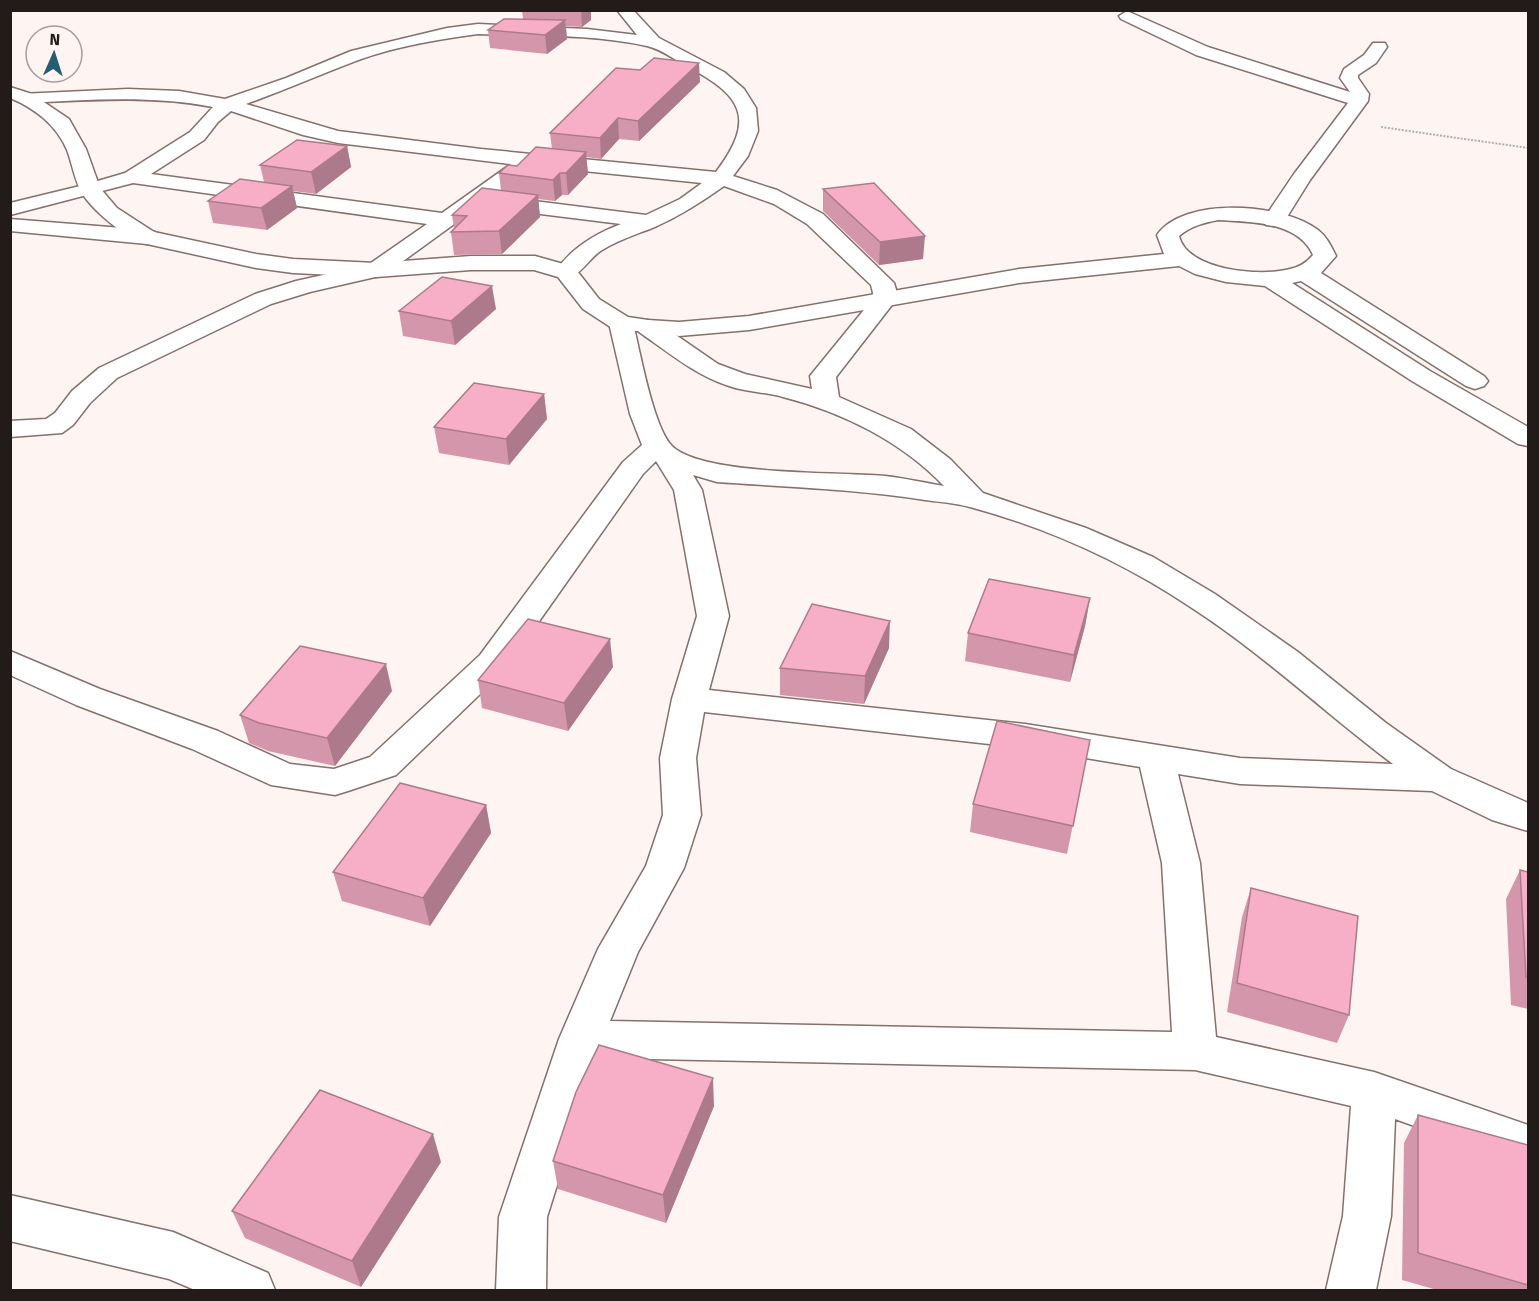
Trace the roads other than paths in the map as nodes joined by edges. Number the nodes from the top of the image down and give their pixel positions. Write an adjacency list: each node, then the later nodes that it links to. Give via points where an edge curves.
1 (625, 10): 3 (street)
2 (1127, 15): 6 (street, via 1202,51)
3 (652, 42): 7 (street, via 587,34 465,30 357,54); 10 (street, via 718,76 738,93 747,108 750,131)
4 (1378, 47): 6 (street, via 1370,59 1350,73 1349,78 1360,94)
5 (18, 95): 7 (street, via 130,94); 11 (street, via 62,123)
6 (1359, 101): 15 (street)
7 (228, 104): 8 (street, via 334,136); 9 (street, via 197,136)
8 (531, 159): 10 (street); 12 (street)
9 (132, 177): 11 (street); 14 (street)
10 (721, 179): 16 (street, via 687,203); 24 (street, via 768,195 815,219 882,284)
11 (90, 190): 13 (street); 18 (street, via 110,212)
12 (474, 200): 14 (street); 16 (street)
13 (10, 209)
14 (447, 220): 20 (street)
15 (1274, 220): 19 (street, via 1218,214 1177,225 1168,235 1171,247); 22 (street, via 1295,226 1323,246 1325,256 1320,266)
16 (648, 222): 21 (street, via 590,248)
17 (10, 225): 18 (street)
18 (147, 237): 20 (street, via 256,261)
19 (1183, 259): 23 (street, via 1234,277); 24 (street, via 1081,267)
20 (376, 270): 21 (street, via 511,262 535,263); 28 (street, via 263,299 108,373 64,419 52,426)
21 (566, 272): 25 (street, via 591,304)
22 (1306, 274): 23 (street); 27 (street)
23 (1270, 279): 29 (street, via 1421,376)
24 (883, 301): 25 (street, via 679,329); 26 (street, via 823,376)
25 (634, 325): 26 (street, via 709,369 739,381); 30 (street, via 643,414)
26 (826, 401): 31 (street, via 901,435 940,465)
27 (1528, 412)
28 (10, 429)
29 (1528, 438)
30 (662, 452): 31 (street, via 717,474 877,484); 32 (street, via 633,468 492,663 383,766 335,782 284,776 205,740 88,698); 33 (street, via 688,489 713,616)
31 (973, 499): 35 (street, via 1074,534 1142,564 1204,601)
32 (10, 662)
33 (689, 699): 34 (street, via 1024,736); 37 (street, via 678,758 682,815 665,868 619,949)
34 (1156, 757): 35 (street, via 1240,771); 38 (street, via 1181,863)
35 (1437, 778): 36 (street)
36 (1528, 817)
37 (581, 1039): 38 (street); 43 (street, via 523,1217)
38 (1195, 1051): 39 (street)
39 (1374, 1092): 40 (street); 44 (street, via 1367,1216)
40 (1528, 1146)
41 (10, 1218): 42 (street, via 173,1256)
42 (250, 1290)
43 (521, 1290)
44 (1350, 1290)

